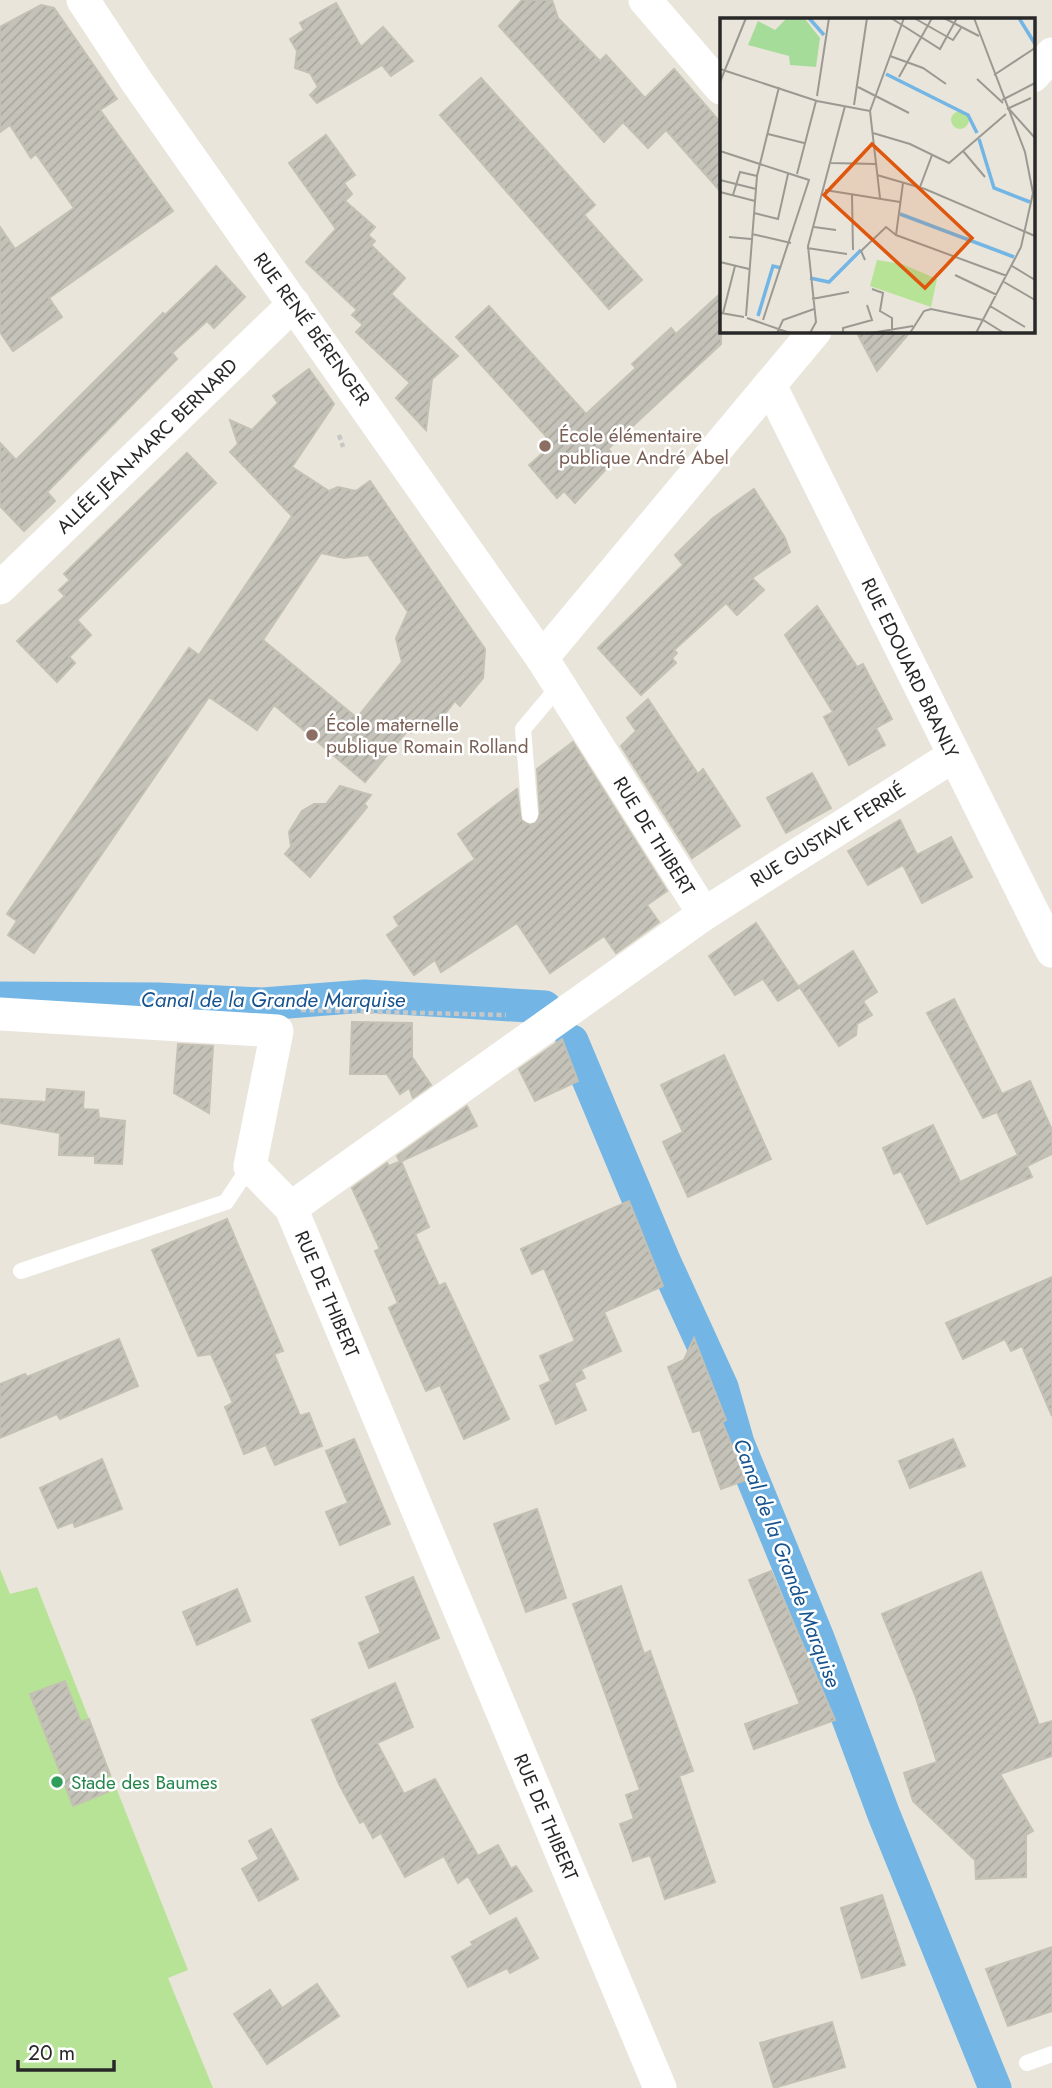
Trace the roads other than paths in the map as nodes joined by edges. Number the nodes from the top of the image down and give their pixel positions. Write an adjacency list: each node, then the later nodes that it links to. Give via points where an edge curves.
1 (83, 0): 6 (street, RUE RENÉ BÉRENGER)
2 (645, 0): 5 (street)
3 (1052, 54): 4 (street)
4 (1034, 75)
5 (720, 87)
6 (293, 304): 9 (street, ALLÉE JEAN-MARC BERNARD); 10 (street, RUE RENÉ BÉRENGER)
7 (813, 332): 8 (street)
8 (770, 385): 10 (street); 11 (street, RUE EDOUARD BRANLY)
9 (0, 588)
10 (551, 672): 12 (lane, via 523,729); 13 (street, RUE DE THIBERT)
11 (953, 756): 13 (street, RUE GUSTAVE FERRIÉ); 14 (street, RUE EDOUARD BRANLY)
12 (530, 815)
13 (704, 914): 17 (street, RUE DE THIBERT)
14 (1052, 951)
15 (0, 1014): 16 (street, via 277,1031)
16 (250, 1166): 17 (street); 18 (lane, via 226,1202)
17 (291, 1208): 21 (street, RUE DE THIBERT)
18 (21, 1271)
19 (1052, 2054): 20 (lane)
20 (1027, 2063)
21 (660, 2088)

